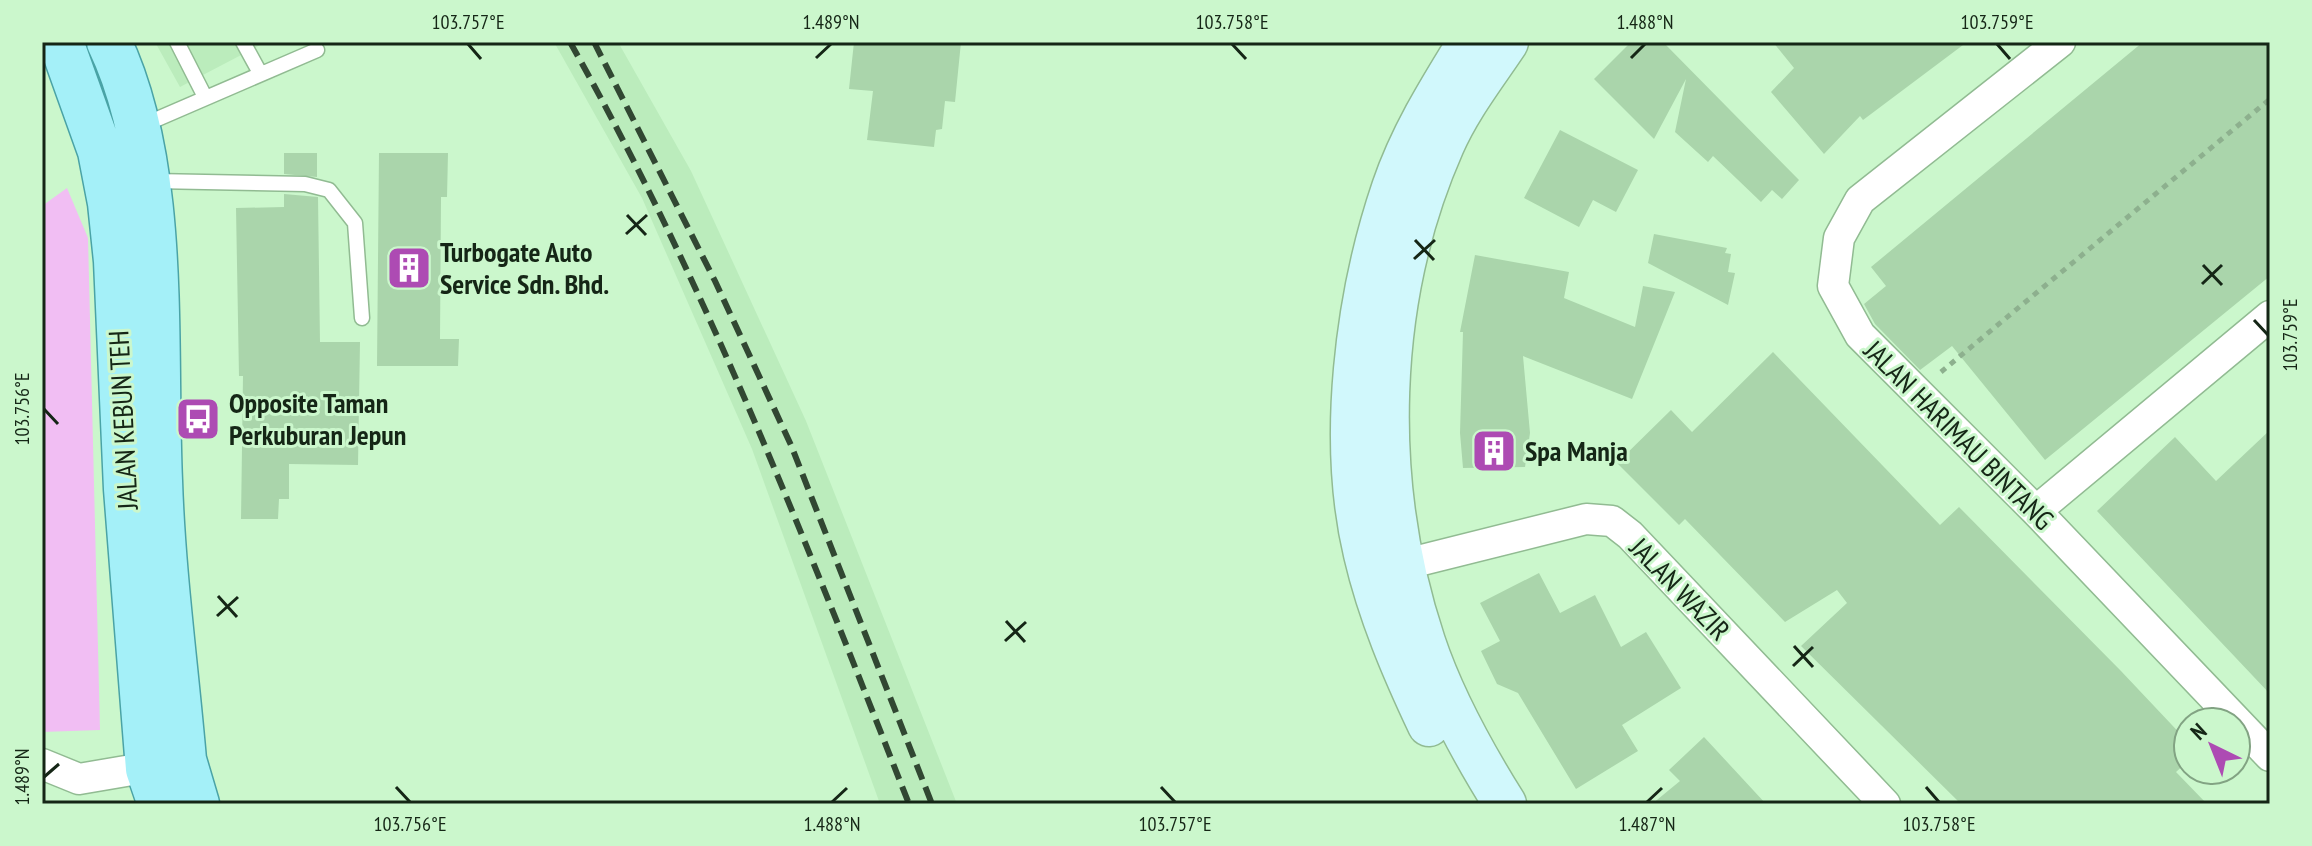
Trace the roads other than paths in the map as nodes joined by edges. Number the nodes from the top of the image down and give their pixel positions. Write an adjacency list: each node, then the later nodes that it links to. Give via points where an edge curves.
1 (61, 42): 11 (main road, JALAN KEBUN TEH)
2 (109, 42): 11 (main road, JALAN KEBUN TEH)
3 (177, 42): 10 (lane)
4 (243, 42): 9 (lane)
5 (1469, 42): 16 (street, via 1427,109 1394,185 1364,312 1355,375 1354,456 1362,537)
6 (1507, 42): 16 (street, via 1444,143 1415,219 1398,294 1388,404)
7 (2060, 42): 15 (street, JALAN HARIMAU BINTANG, via 1860,200 1839,238 1833,286 1860,335)
8 (317, 50): 9 (lane)
9 (260, 73): 10 (lane)
10 (205, 97): 11 (lane)
11 (119, 139): 12 (main road, JALAN KEBUN TEH); 19 (main road, JALAN KEBUN TEH, via 116,261 126,489)
12 (145, 181): 14 (lane, via 305,184 329,190 355,223); 19 (main road, JALAN KEBUN TEH, via 154,255)
13 (2270, 316): 15 (street)
14 (362, 318)
15 (2036, 511): 17 (street, JALAN HARIMAU BINTANG)
16 (1386, 569): 22 (street, via 1401,666 1440,750); 23 (street, via 1462,730); 24 (street, JALAN WAZIR, via 1586,519 1612,521)
17 (2270, 756)
18 (42, 764): 20 (street)
19 (164, 777): 20 (street); 21 (main road, JALAN KEBUN TEH)
20 (80, 792)
21 (197, 804)
22 (1473, 804)
23 (1505, 804)
24 (1885, 804)

